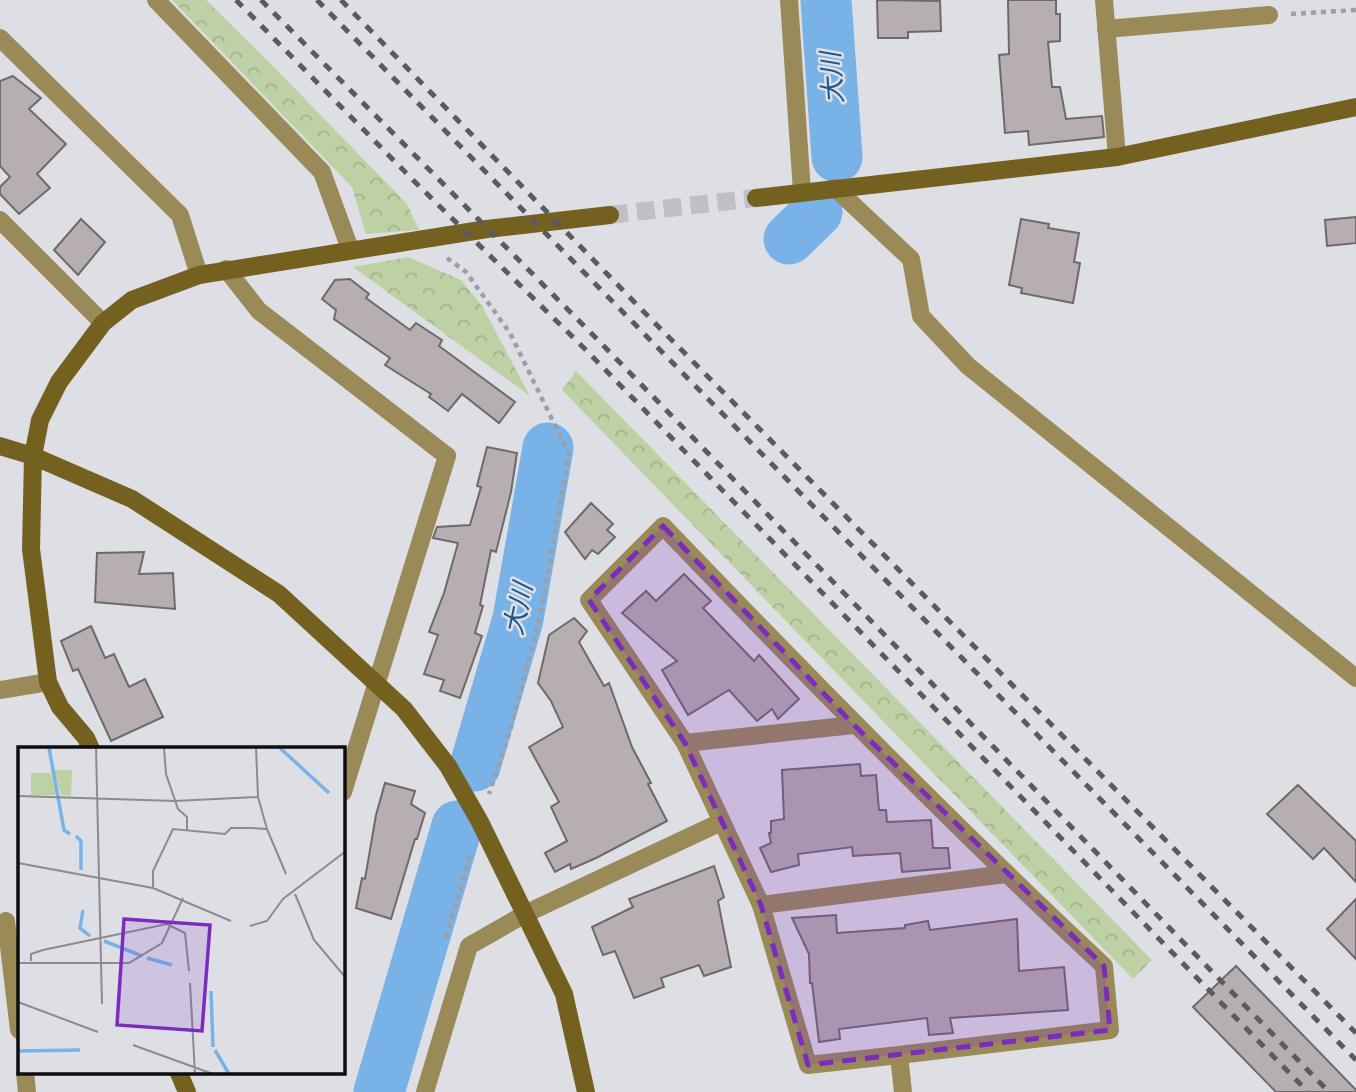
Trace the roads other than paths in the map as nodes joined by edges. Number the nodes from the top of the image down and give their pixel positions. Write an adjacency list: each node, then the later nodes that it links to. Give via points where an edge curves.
1 (156, 0): 14 (street, via 322,172)
2 (789, 0): 10 (street)
3 (1104, 0): 5 (street)
4 (1269, 15): 5 (street)
5 (1106, 29): 8 (street)
6 (0, 38): 16 (street, via 180,215)
7 (1356, 107): 8 (street)
8 (1117, 157): 9 (street)
9 (835, 188): 10 (street); 20 (street, via 911,259 921,316 968,366)
10 (802, 192): 11 (street)
11 (756, 198)
12 (610, 215): 14 (street)
13 (0, 220): 17 (street)
14 (350, 249): 15 (street)
15 (226, 269): 16 (street); 22 (street, via 259,311 447,456)
16 (199, 275): 17 (street, via 132,300)
17 (103, 323): 19 (street, via 60,382 40,420)
18 (0, 446): 19 (street)
19 (33, 456): 21 (street, via 31,549); 22 (street, via 132,499 279,594)
20 (1356, 678)
21 (48, 682): 23 (street); 26 (street, via 60,707)
22 (376, 683): 27 (street); 31 (street, via 404,709 448,766)
23 (0, 690)
24 (854, 724): 25 (street); 25 (street, via 663,526 589,600); 29 (street)
25 (685, 743): 28 (street)
26 (90, 747)
27 (345, 785)
28 (721, 822): 30 (street); 31 (street)
29 (1006, 874): 30 (street); 34 (street, via 1104,966 1110,1030)
30 (761, 905): 34 (street, via 808,1065)
31 (525, 914): 39 (street, via 469,946); 40 (street, via 564,994)
32 (8, 920): 33 (street)
33 (18, 1020)
34 (899, 1055): 41 (street)
35 (24, 1074): 37 (street)
36 (180, 1074): 38 (street)
37 (27, 1092)
38 (187, 1092)
39 (425, 1092)
40 (586, 1092)
41 (903, 1092)

